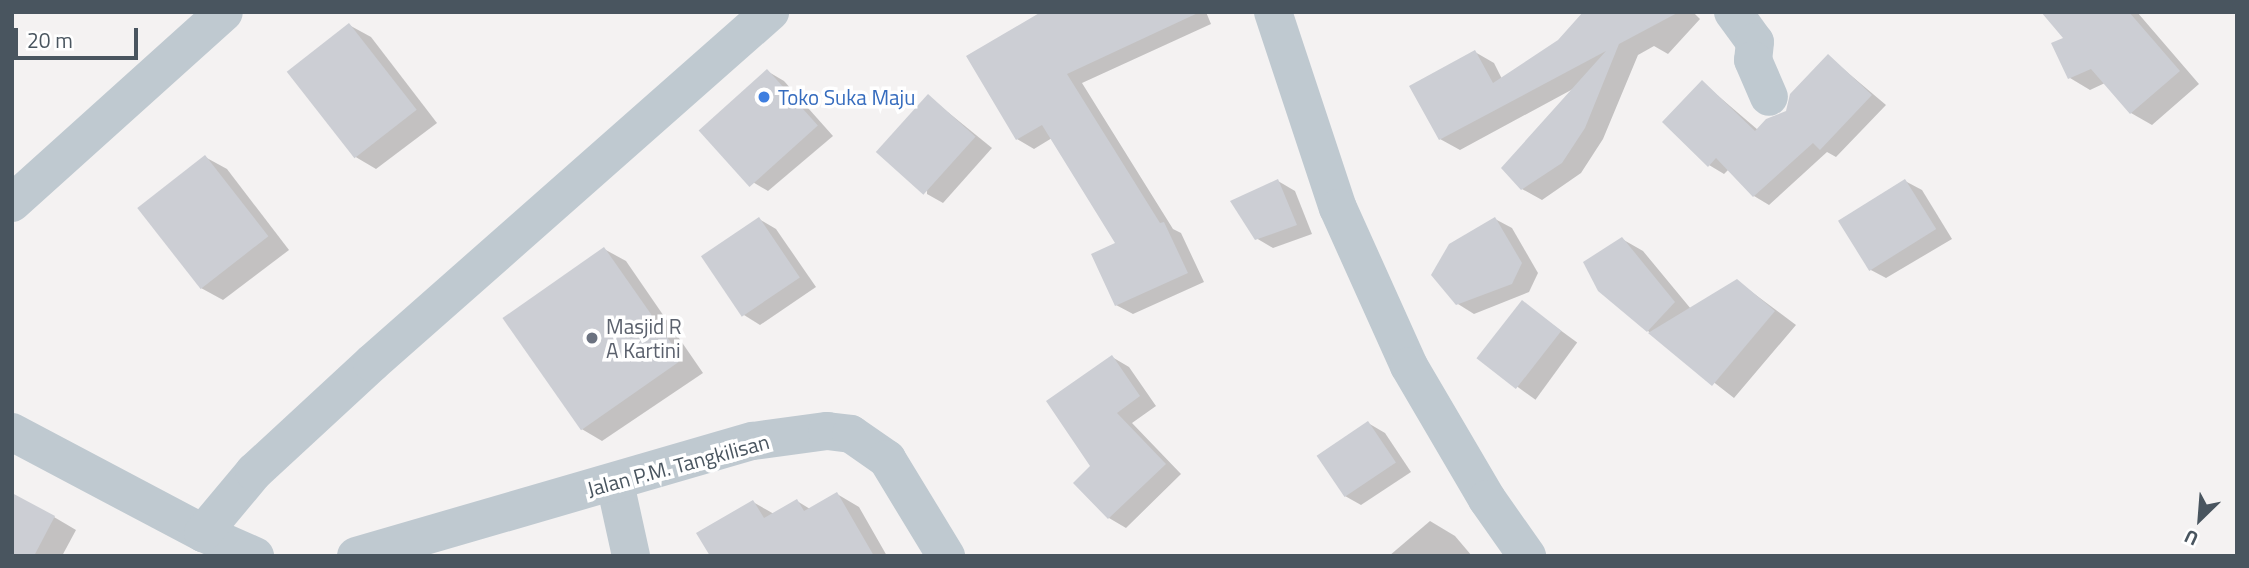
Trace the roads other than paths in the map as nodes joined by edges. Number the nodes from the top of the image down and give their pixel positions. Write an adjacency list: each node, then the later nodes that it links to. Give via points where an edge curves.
1 (224, 12): 6 (street)
2 (770, 12): 9 (street, via 741,43 372,363 254,472)
3 (1273, 12): 14 (street, via 1338,208 1409,366)
4 (1733, 12): 5 (street, via 1755,42 1753,60)
5 (1769, 97)
6 (12, 203)
7 (12, 432): 9 (street)
8 (615, 482): 11 (street, Jalan P.M. Tangkilisan); 12 (street); 13 (street, Jalan P.M. Tangkilisan, via 753,441 827,431 851,434 887,459)
9 (203, 534): 10 (street)
10 (255, 556)
11 (356, 556)
12 (631, 556)
13 (946, 556)
14 (1527, 556)

